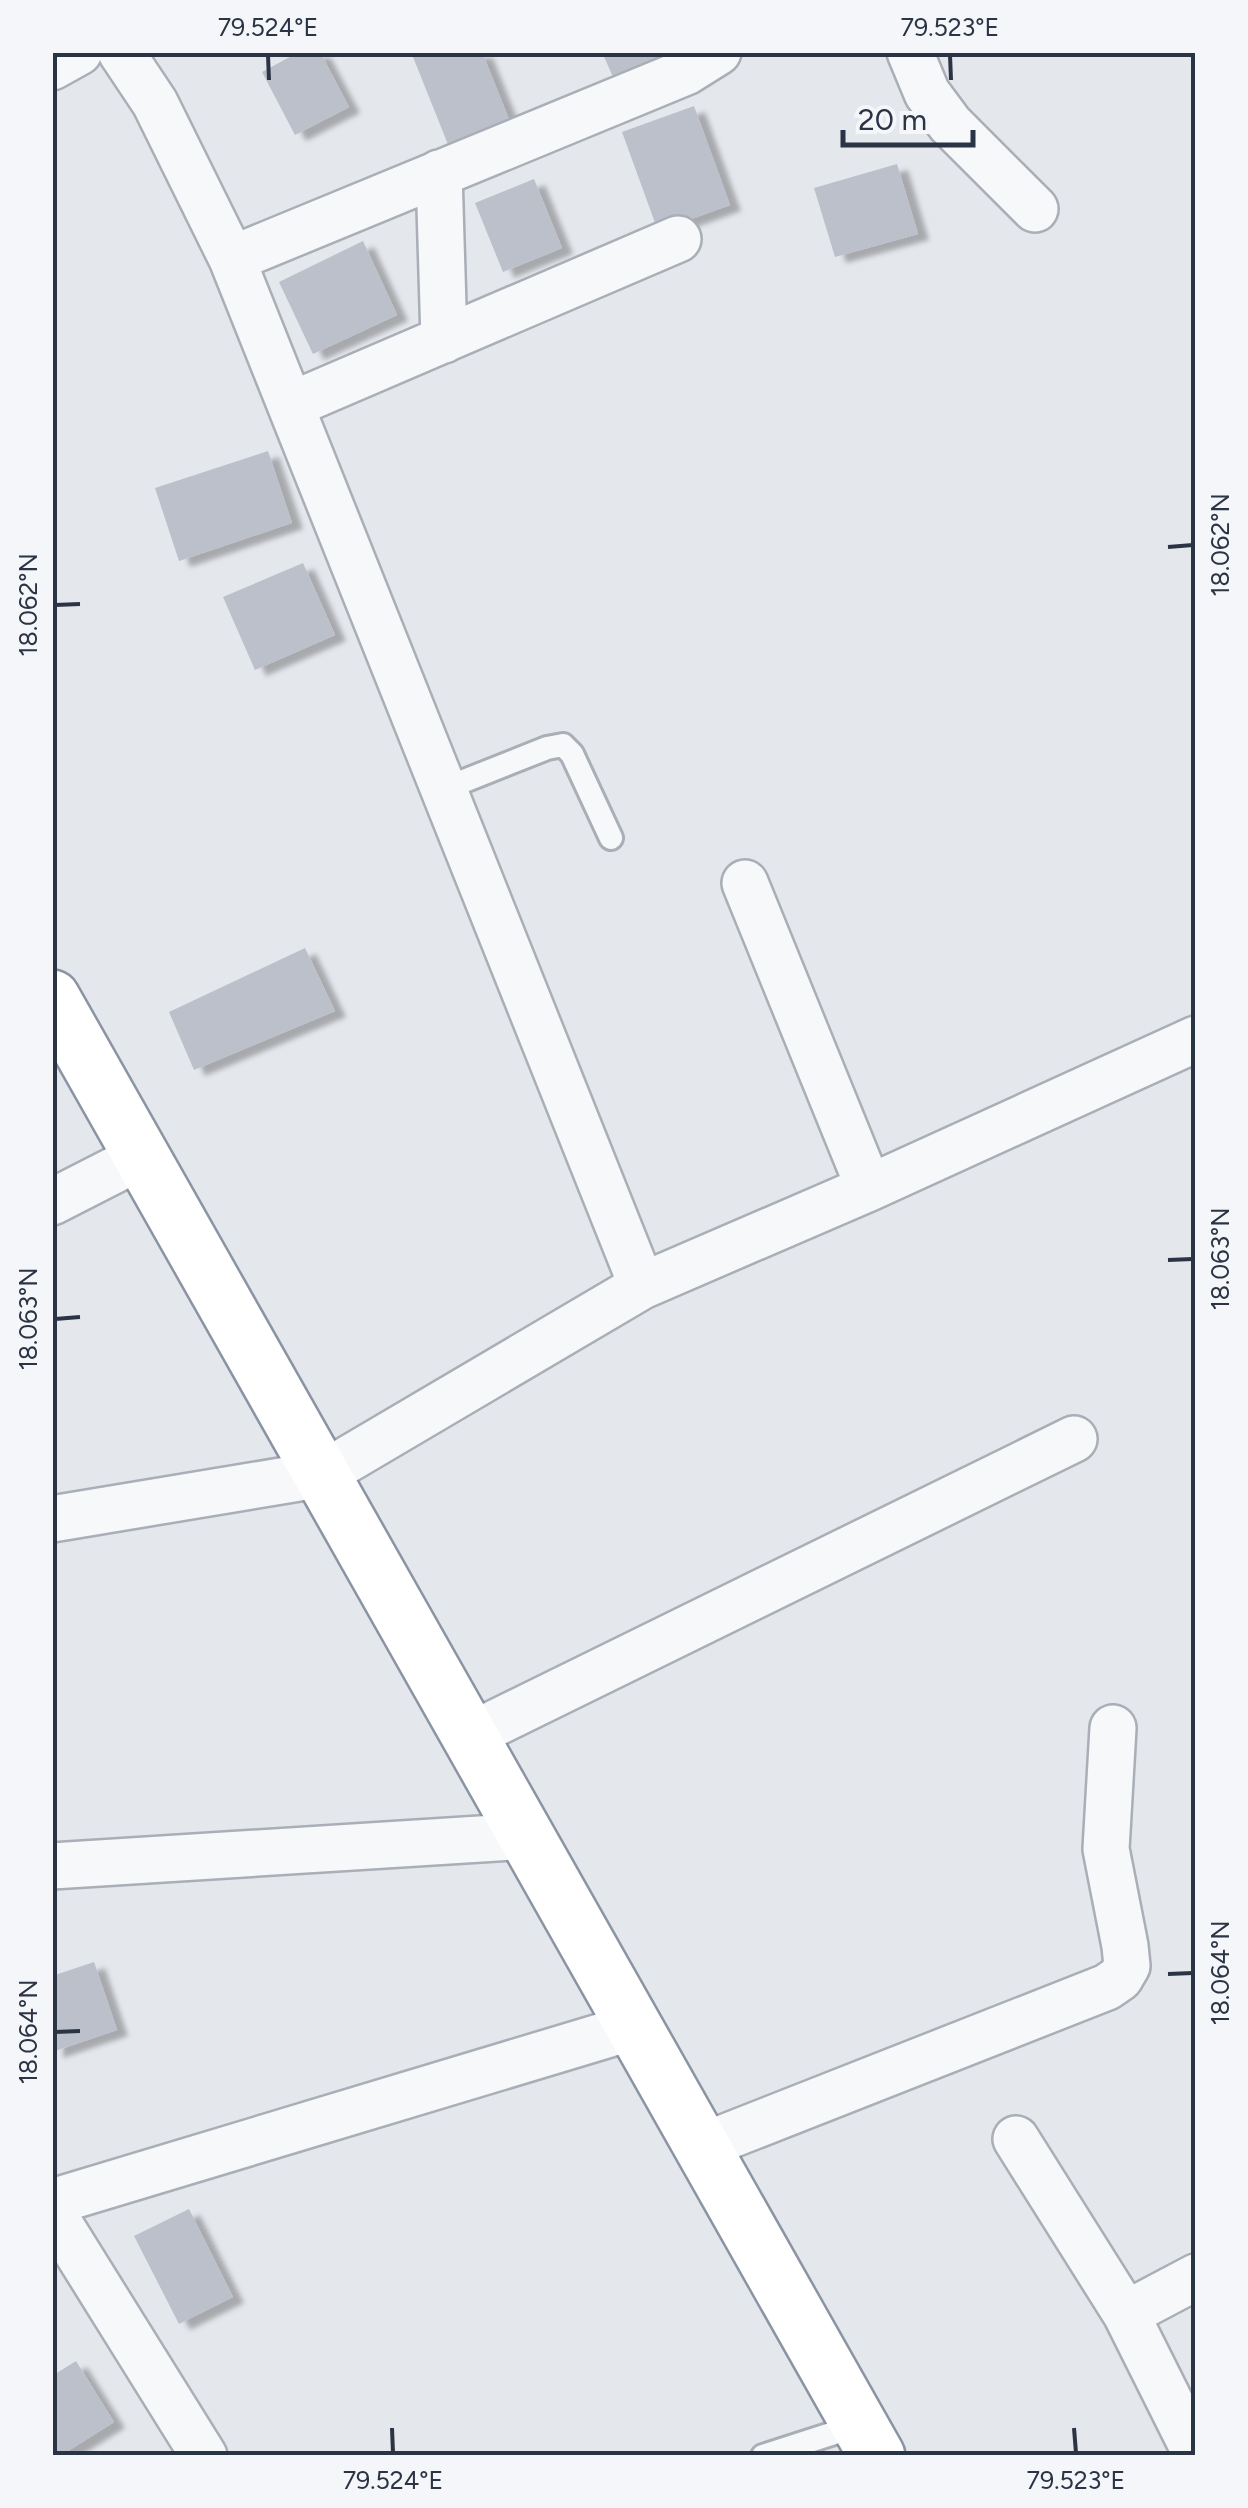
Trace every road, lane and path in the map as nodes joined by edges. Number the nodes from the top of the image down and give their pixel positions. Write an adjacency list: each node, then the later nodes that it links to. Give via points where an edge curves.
1 (79, 52): 5 (street)
2 (121, 52): 9 (street, via 155,103)
3 (718, 52): 6 (street, via 686,72)
4 (910, 52): 7 (street, via 927,93 950,124)
5 (52, 67)
6 (439, 173): 9 (street); 10 (street)
7 (1035, 209)
8 (678, 239): 10 (street)
9 (232, 259): 11 (street)
10 (444, 340): 11 (street)
11 (291, 405): 12 (street)
12 (444, 789): 13 (lane, via 563,746); 20 (street)
13 (611, 838)
14 (745, 883): 18 (street)
15 (52, 998): 17 (highway)
16 (1196, 1039): 18 (street)
17 (142, 1156): 19 (street); 22 (highway)
18 (869, 1188): 20 (street)
19 (52, 1202)
20 (642, 1286): 22 (street)
21 (1074, 1439): 25 (street)
22 (323, 1474): 23 (street); 25 (highway)
23 (52, 1518)
24 (1114, 1728): 30 (street, via 1106,1850 1125,1946 1127,1966 1120,1978)
25 (471, 1735): 26 (highway)
26 (528, 1836): 27 (street); 28 (highway)
27 (52, 1866)
28 (636, 2026): 30 (highway); 31 (street)
29 (1016, 2139): 34 (street)
30 (703, 2146): 35 (highway)
31 (52, 2202)
32 (52, 2212): 37 (street)
33 (1196, 2276): 34 (street)
34 (1126, 2314): 36 (street)
35 (868, 2440): 38 (lane)
36 (1196, 2454)
37 (204, 2456)
38 (763, 2456)

